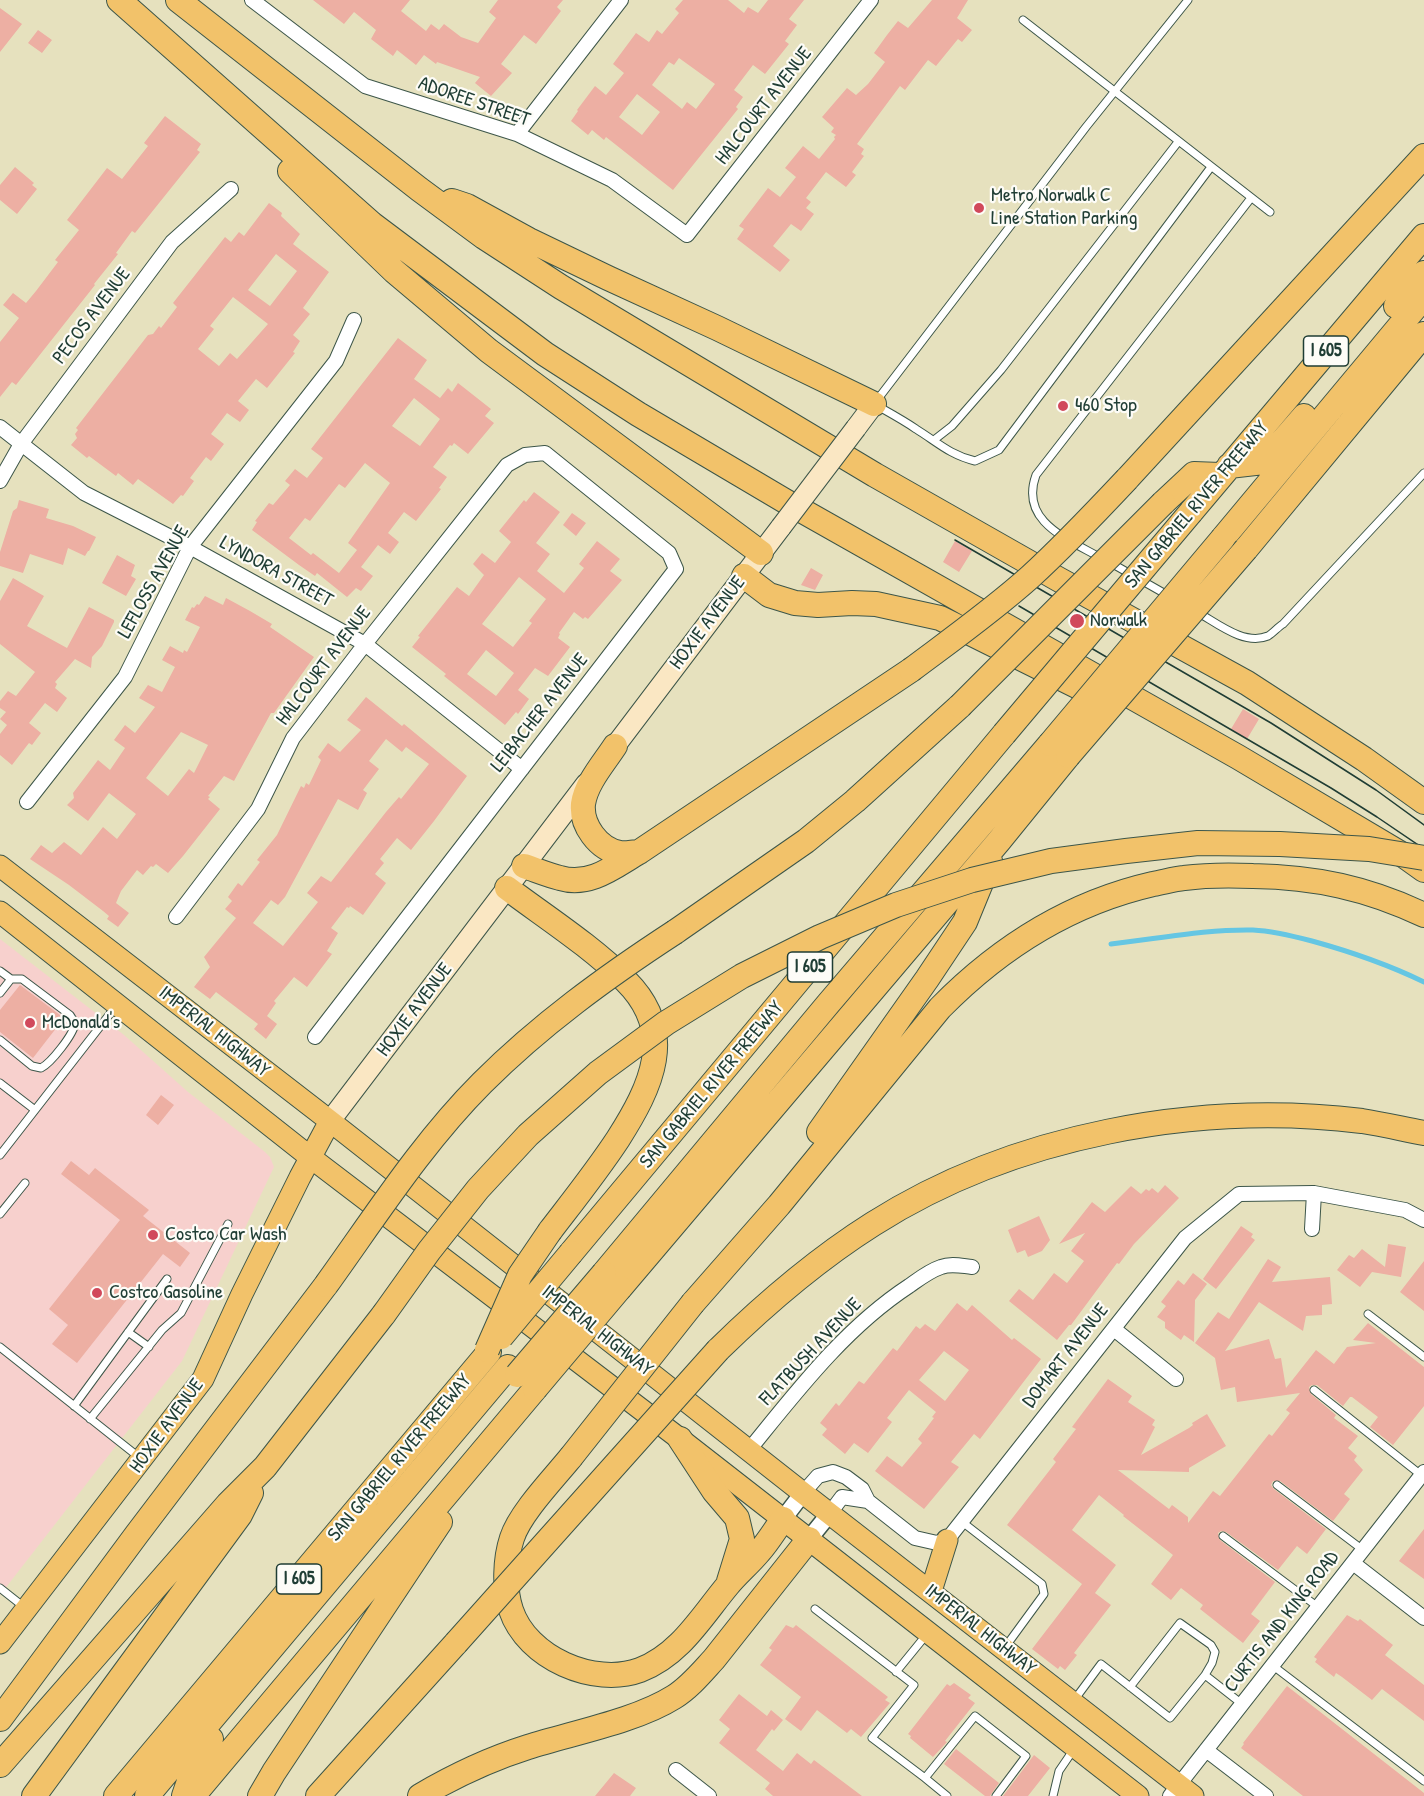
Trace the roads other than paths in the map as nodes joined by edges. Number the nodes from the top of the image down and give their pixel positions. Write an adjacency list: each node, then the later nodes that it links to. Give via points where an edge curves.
1 (119, 0): 9 (highway)
2 (178, 0): 15 (highway)
3 (252, 0): 10 (street, ADOREE STREET, via 365,86)
4 (621, 0): 10 (street)
5 (871, 0): 18 (street, HALCOURT AVENUE)
6 (1188, 0): 8 (lane)
7 (1023, 20): 8 (lane)
8 (1115, 93): 11 (lane); 24 (lane)
9 (233, 102): 33 (highway, via 279,161 394,271 489,351); 45 (highway, via 372,224 545,354 638,414)
10 (517, 134): 18 (street, ADOREE STREET, via 612,180)
11 (1178, 142): 13 (lane); 26 (lane, via 1000,370 952,426)
12 (1424, 156): 44 (highway, bridge, via 1127,479 1030,577 911,670)
13 (1211, 167): 16 (lane); 26 (lane, via 999,450 975,461 952,454)
14 (231, 189): 27 (street, PECOS AVENUE, via 172,242)
15 (419, 189): 24 (highway, via 467,206 549,250); 42 (highway, via 493,242 674,356 936,510 1247,683)
16 (1251, 198): 17 (lane); 35 (lane, via 1036,475 1032,487 1032,500 1045,523)
17 (1270, 212)
18 (687, 236)
19 (1424, 236): 29 (highway, SAN GABRIEL RIVER FREEWAY / I 605)
20 (1424, 273): 29 (highway, via 1264,462)
21 (1424, 297): 39 (highway, bridge, via 1223,538)
22 (354, 320): 32 (street, LEFLOSS AVENUE, via 336,361)
23 (1424, 334): 39 (highway, SAN GABRIEL RIVER FREEWAY / I 605, bridge, via 1246,549)
24 (874, 405): 26 (lane); 33 (main road, HOXIE AVENUE, bridge)
25 (0, 427): 27 (street, LYNDORA STREET)
26 (934, 440)
27 (21, 444): 31 (street, PECOS AVENUE); 32 (street, LYNDORA STREET, via 84,492)
28 (525, 455): 37 (street, HALCOURT AVENUE, via 507,465); 40 (street, LEIBACHER AVENUE, via 545,453 669,553 676,569)
29 (1225, 471): 67 (highway, SAN GABRIEL RIVER FREEWAY / I 605, bridge); 120 (highway, bridge, via 1194,474 960,706 855,801 806,841 605,978 481,1084 444,1125)
30 (1424, 473): 36 (lane, via 1268,636 1253,639 1238,635)
31 (0, 481)
32 (190, 547): 37 (street, LYNDORA STREET); 41 (street, LEFLOSS AVENUE, via 124,677)
33 (761, 553): 34 (main road, HOXIE AVENUE)
34 (744, 576): 38 (main road, HOXIE AVENUE); 45 (highway, via 770,595 795,603 876,604 940,618)
35 (1178, 601)
36 (1188, 607)
37 (365, 644): 40 (street, LYNDORA STREET); 52 (street, HALCOURT AVENUE, via 293,738 258,809)
38 (615, 746): 44 (highway, via 589,787 584,817 595,838 606,847 620,853); 47 (main road, HOXIE AVENUE)
39 (1059, 750): 43 (highway, SAN GABRIEL RIVER FREEWAY / I 605); 73 (highway, via 828,1004)
40 (522, 769): 57 (street, LEIBACHER AVENUE)
41 (27, 802)
42 (1424, 802)
43 (999, 841): 73 (highway, SAN GABRIEL RIVER FREEWAY / I 605); 75 (highway, via 965,922 771,1199)
44 (639, 852): 47 (highway, via 600,875 580,881)
45 (1414, 857): 48 (highway); 91 (highway, bridge, via 1369,849 1198,843 1052,861 972,880 896,905 741,976 666,1023 598,1073 528,1135 478,1189)
46 (0, 866): 61 (main road, IMPERIAL HIGHWAY)
47 (524, 866): 49 (main road, HOXIE AVENUE)
48 (1424, 870)
49 (507, 888): 61 (main road, HOXIE AVENUE); 82 (highway, bridge, via 628,982 651,1019 656,1043 649,1084 636,1110 606,1158 520,1275)
50 (0, 912): 56 (main road, IMPERIAL HIGHWAY)
51 (1424, 915): 75 (highway, via 1362,890 1318,880 1228,875 1182,878 1139,888 1065,915 988,963 947,1001)
52 (176, 917)
53 (0, 971): 54 (lane)
54 (11, 979): 55 (lane); 58 (lane, via 22,979 73,1019 75,1027 41,1068)
55 (0, 993)
56 (117, 1004): 60 (lane); 64 (main road, IMPERIAL HIGHWAY)
57 (315, 1037)
58 (0, 1040)
59 (0, 1083): 60 (lane)
60 (35, 1110): 63 (lane)
61 (330, 1121): 64 (main road, HOXIE AVENUE); 89 (main road, IMPERIAL HIGHWAY)
62 (1424, 1133): 134 (highway, bridge, via 1297,1116 1180,1120 1121,1129 999,1162 929,1192 873,1224 805,1271 718,1350)
63 (0, 1155)
64 (310, 1157): 88 (main road, IMPERIAL HIGHWAY); 90 (main road, HOXIE AVENUE, via 203,1379)
65 (24, 1183): 68 (lane)
66 (1314, 1193): 69 (street, DOMART AVENUE, via 1405,1210); 71 (street); 77 (street, DOMART AVENUE, via 1239,1194 1185,1238)
67 (616, 1200): 73 (highway, via 620,1232); 82 (highway, SAN GABRIEL RIVER FREEWAY / I 605, bridge, via 571,1253)
68 (0, 1214)
69 (1424, 1220)
70 (228, 1224): 80 (lane, via 181,1313)
71 (1312, 1229)
72 (972, 1267): 89 (street, FLATBUSH AVENUE, via 942,1266 886,1301 831,1353)
73 (605, 1276): 82 (highway, SAN GABRIEL RIVER FREEWAY / I 605, bridge); 82 (highway)
74 (167, 1279): 78 (lane)
75 (693, 1303): 104 (highway, bridge, via 522,1517 512,1537 507,1590 511,1611 537,1647 575,1669 616,1674 639,1670 678,1646)
76 (1368, 1314): 81 (lane)
77 (1114, 1329): 83 (street); 98 (street, DOMART AVENUE)
78 (128, 1332): 80 (lane); 85 (lane)
79 (0, 1347): 85 (lane)
80 (148, 1347): 86 (lane)
81 (1424, 1357)
82 (503, 1366): 87 (highway, SAN GABRIEL RIVER FREEWAY / I 605); 129 (highway, SAN GABRIEL RIVER FREEWAY / I 605); 130 (highway); 131 (highway, via 198,1755)
83 (1176, 1379)
84 (1314, 1390): 92 (lane)
85 (74, 1406): 86 (lane)
86 (90, 1419): 90 (lane)
87 (505, 1424): 132 (highway, SAN GABRIEL RIVER FREEWAY / I 605); 133 (highway)
88 (680, 1439): 97 (main road, IMPERIAL HIGHWAY); 104 (highway, via 737,1518 742,1539)
89 (749, 1450): 94 (main road, IMPERIAL HIGHWAY)
90 (142, 1460): 109 (main road, HOXIE AVENUE)
91 (265, 1467): 123 (highway, via 228,1504); 128 (highway, via 240,1515)
92 (1423, 1473): 102 (street, CURTIS AND KING ROAD)
93 (1277, 1485): 102 (lane)
94 (803, 1493): 95 (street, via 818,1476 833,1472 862,1489); 96 (main road, IMPERIAL HIGHWAY); 97 (street)
95 (868, 1501): 96 (street, via 842,1497); 101 (street, via 915,1538 937,1543)
96 (830, 1513): 100 (street); 106 (main road, IMPERIAL HIGHWAY)
97 (783, 1518): 100 (main road, IMPERIAL HIGHWAY); 104 (highway, via 761,1551)
98 (962, 1521): 101 (street, DOMART AVENUE); 113 (lane, via 1042,1584 1044,1594)
99 (1223, 1536): 107 (lane)
100 (809, 1539): 111 (main road, IMPERIAL HIGHWAY); 135 (highway, via 714,1659 675,1696 654,1707 480,1764)
101 (946, 1540): 106 (main road)
102 (1363, 1550): 103 (street, CURTIS AND KING ROAD)
103 (1353, 1563): 107 (street, CURTIS AND KING ROAD); 110 (street)
104 (728, 1584)
105 (0, 1588): 109 (lane)
106 (931, 1591): 113 (main road, IMPERIAL HIGHWAY)
107 (1318, 1607): 114 (street, CURTIS AND KING ROAD)
108 (815, 1608): 115 (lane)
109 (27, 1609): 112 (main road, HOXIE AVENUE)
110 (1424, 1618)
111 (929, 1631): 115 (lane); 121 (main road, IMPERIAL HIGHWAY)
112 (0, 1643)
113 (1004, 1648): 118 (main road, IMPERIAL HIGHWAY)
114 (1272, 1665): 119 (street, CURTIS AND KING ROAD); 126 (lane)
115 (896, 1672): 125 (lane, via 914,1685 872,1738)
116 (1205, 1675): 117 (lane, via 1170,1718); 117 (lane, via 1215,1652 1180,1623); 119 (lane)
117 (1130, 1687): 118 (lane, via 1101,1664)
118 (1073, 1702): 127 (main road, IMPERIAL HIGHWAY)
119 (1242, 1704): 122 (street, CURTIS AND KING ROAD)
120 (0, 1719)
121 (1075, 1747): 139 (lane, via 1059,1770); 140 (main road, IMPERIAL HIGHWAY)
122 (1206, 1750): 127 (street, CURTIS AND KING ROAD); 141 (street)
123 (0, 1765)
124 (676, 1770): 136 (street)
125 (925, 1778): 137 (lane); 138 (lane, via 975,1716 1026,1756)
126 (1424, 1780)
127 (1181, 1792)
128 (34, 1796)
129 (116, 1796)
130 (147, 1796)
131 (184, 1796)
132 (193, 1796)
133 (260, 1796)
134 (318, 1796)
135 (420, 1796)
136 (709, 1796)
137 (947, 1796)
138 (996, 1796)
139 (1053, 1796)
140 (1138, 1796)
141 (1266, 1796)

